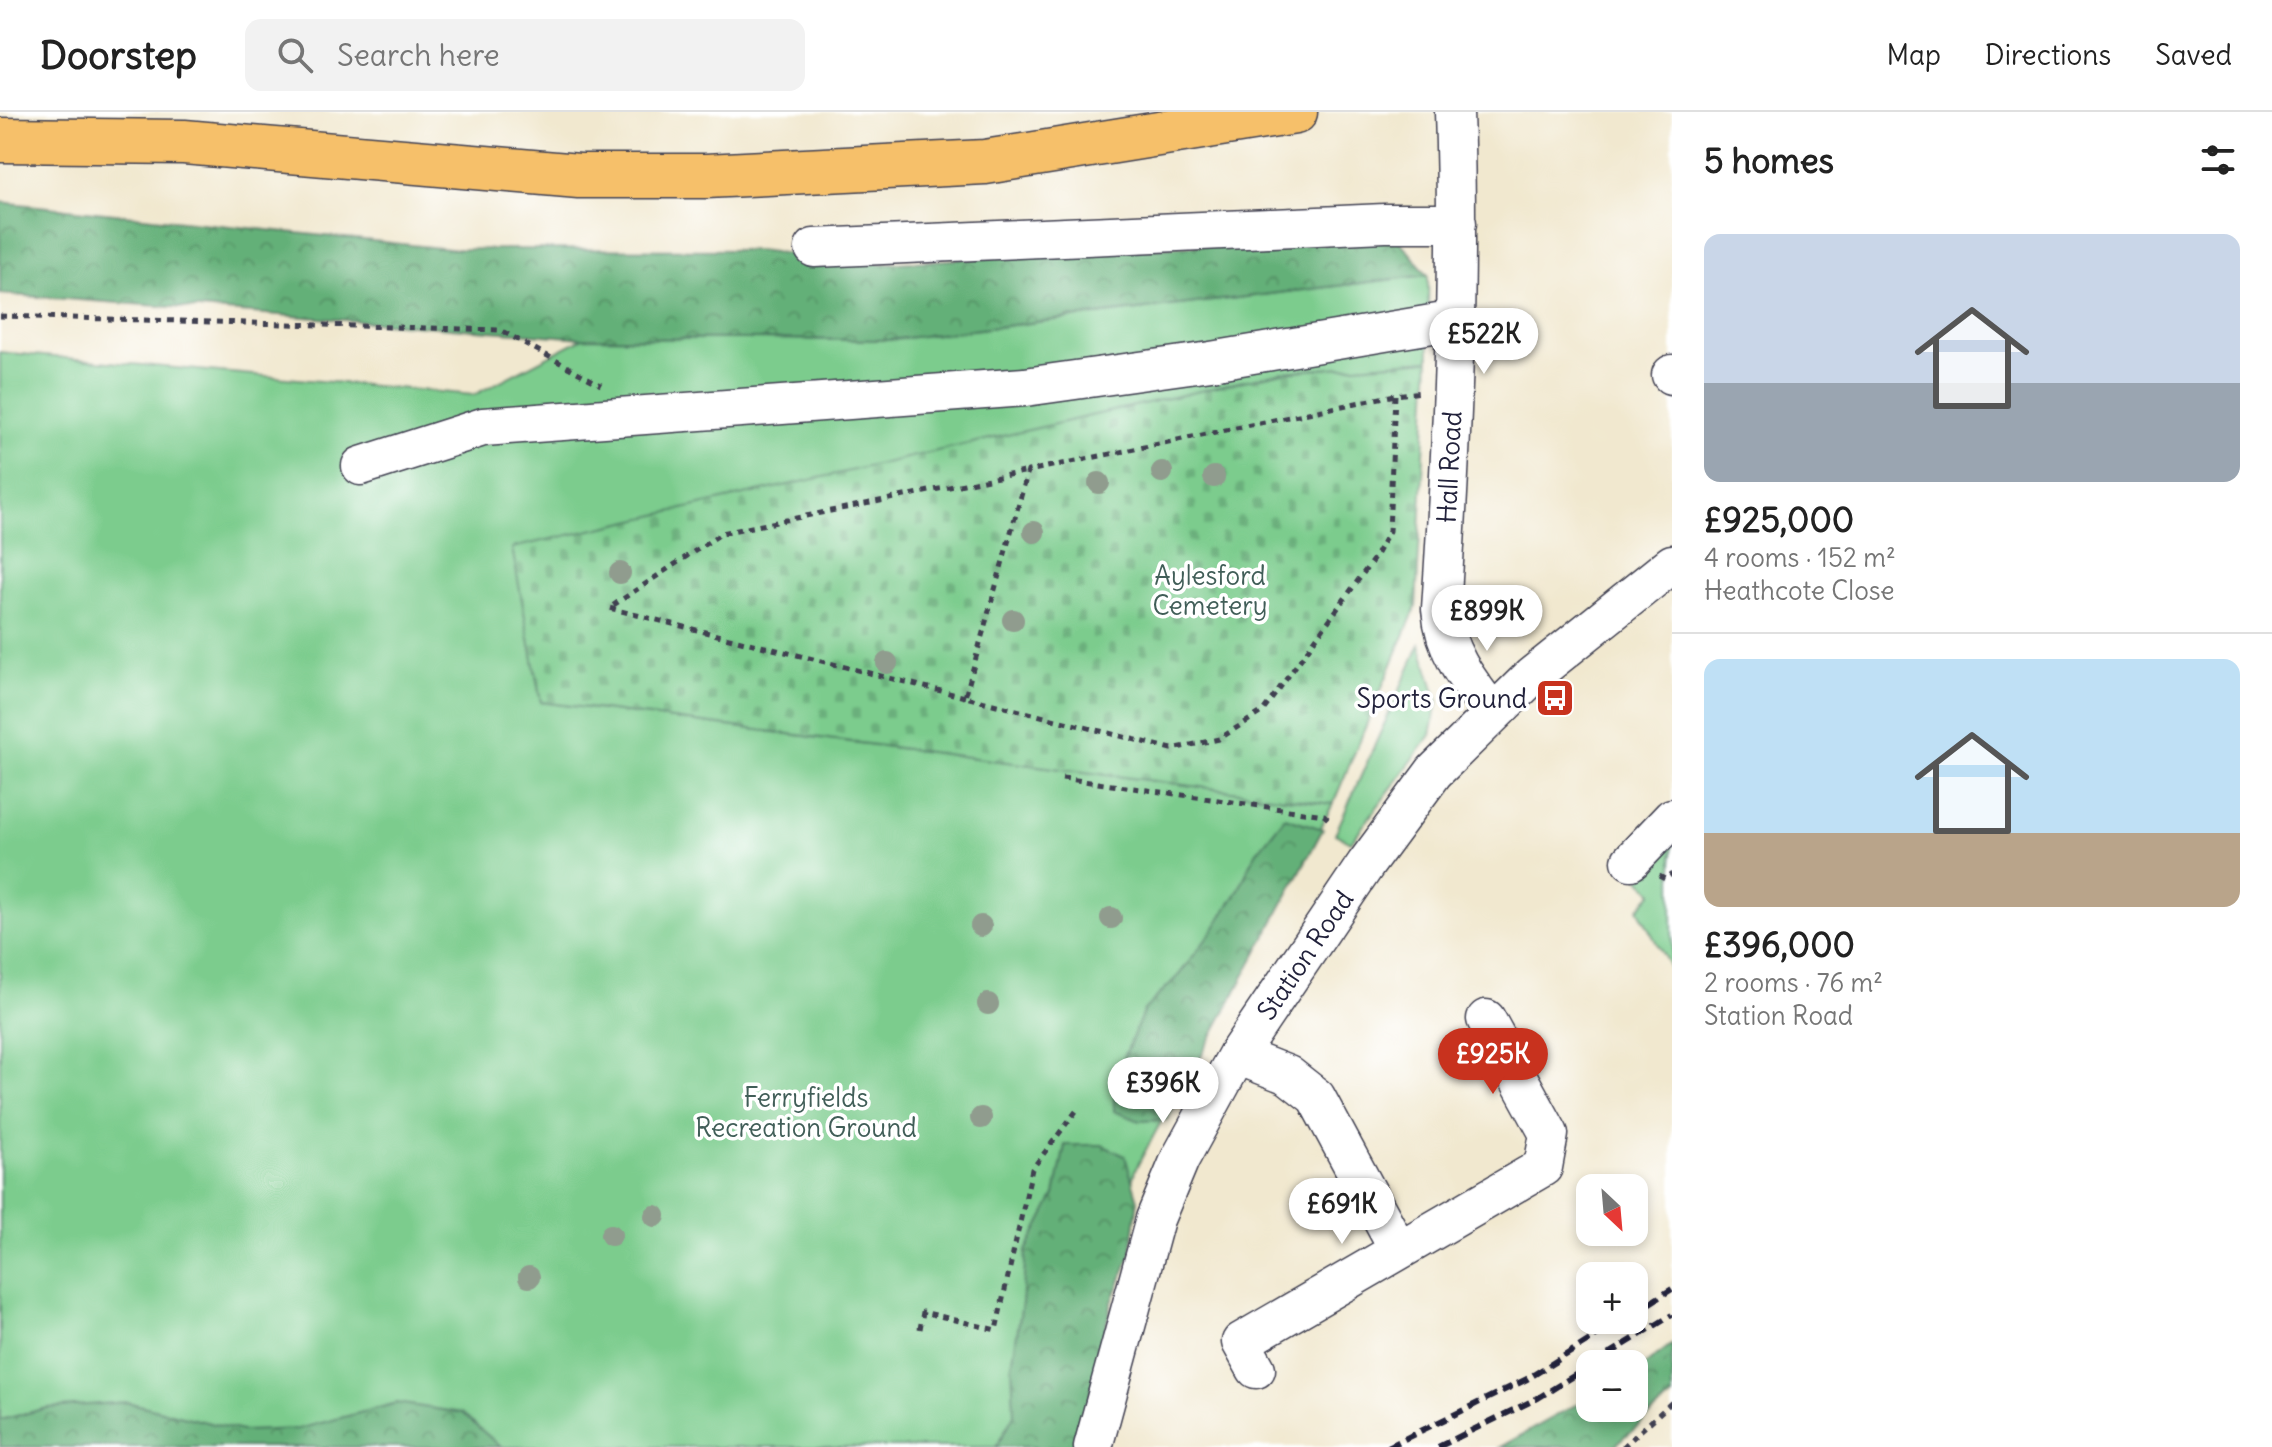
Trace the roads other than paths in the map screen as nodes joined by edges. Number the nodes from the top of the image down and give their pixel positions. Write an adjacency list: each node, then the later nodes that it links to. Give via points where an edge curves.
1 (22, 112): 5 (highway)
2 (1295, 112): 5 (highway, via 985,162 706,176 579,176)
3 (1454, 112): 6 (street, Hall Road)
4 (0, 140): 5 (highway)
5 (184, 142)
6 (1457, 223): 7 (street); 8 (street, Hall Road)
7 (814, 248)
8 (1456, 320): 9 (street, via 1025,387 483,427); 11 (street, Hall Road, via 1443,632 1463,675)
9 (361, 466)
10 (1672, 564): 11 (street, Station Road)
11 (1492, 712): 15 (street, Station Road, via 1425,783)
12 (1672, 818): 13 (street)
13 (1631, 861)
14 (1486, 1019): 16 (street, via 1549,1134 1543,1167)
15 (1237, 1055): 16 (street, via 1288,1075 1316,1097); 18 (street, Station Road, via 1180,1159 1155,1219)
16 (1398, 1249): 17 (street, via 1241,1342)
17 (1256, 1369)
18 (1093, 1447)

